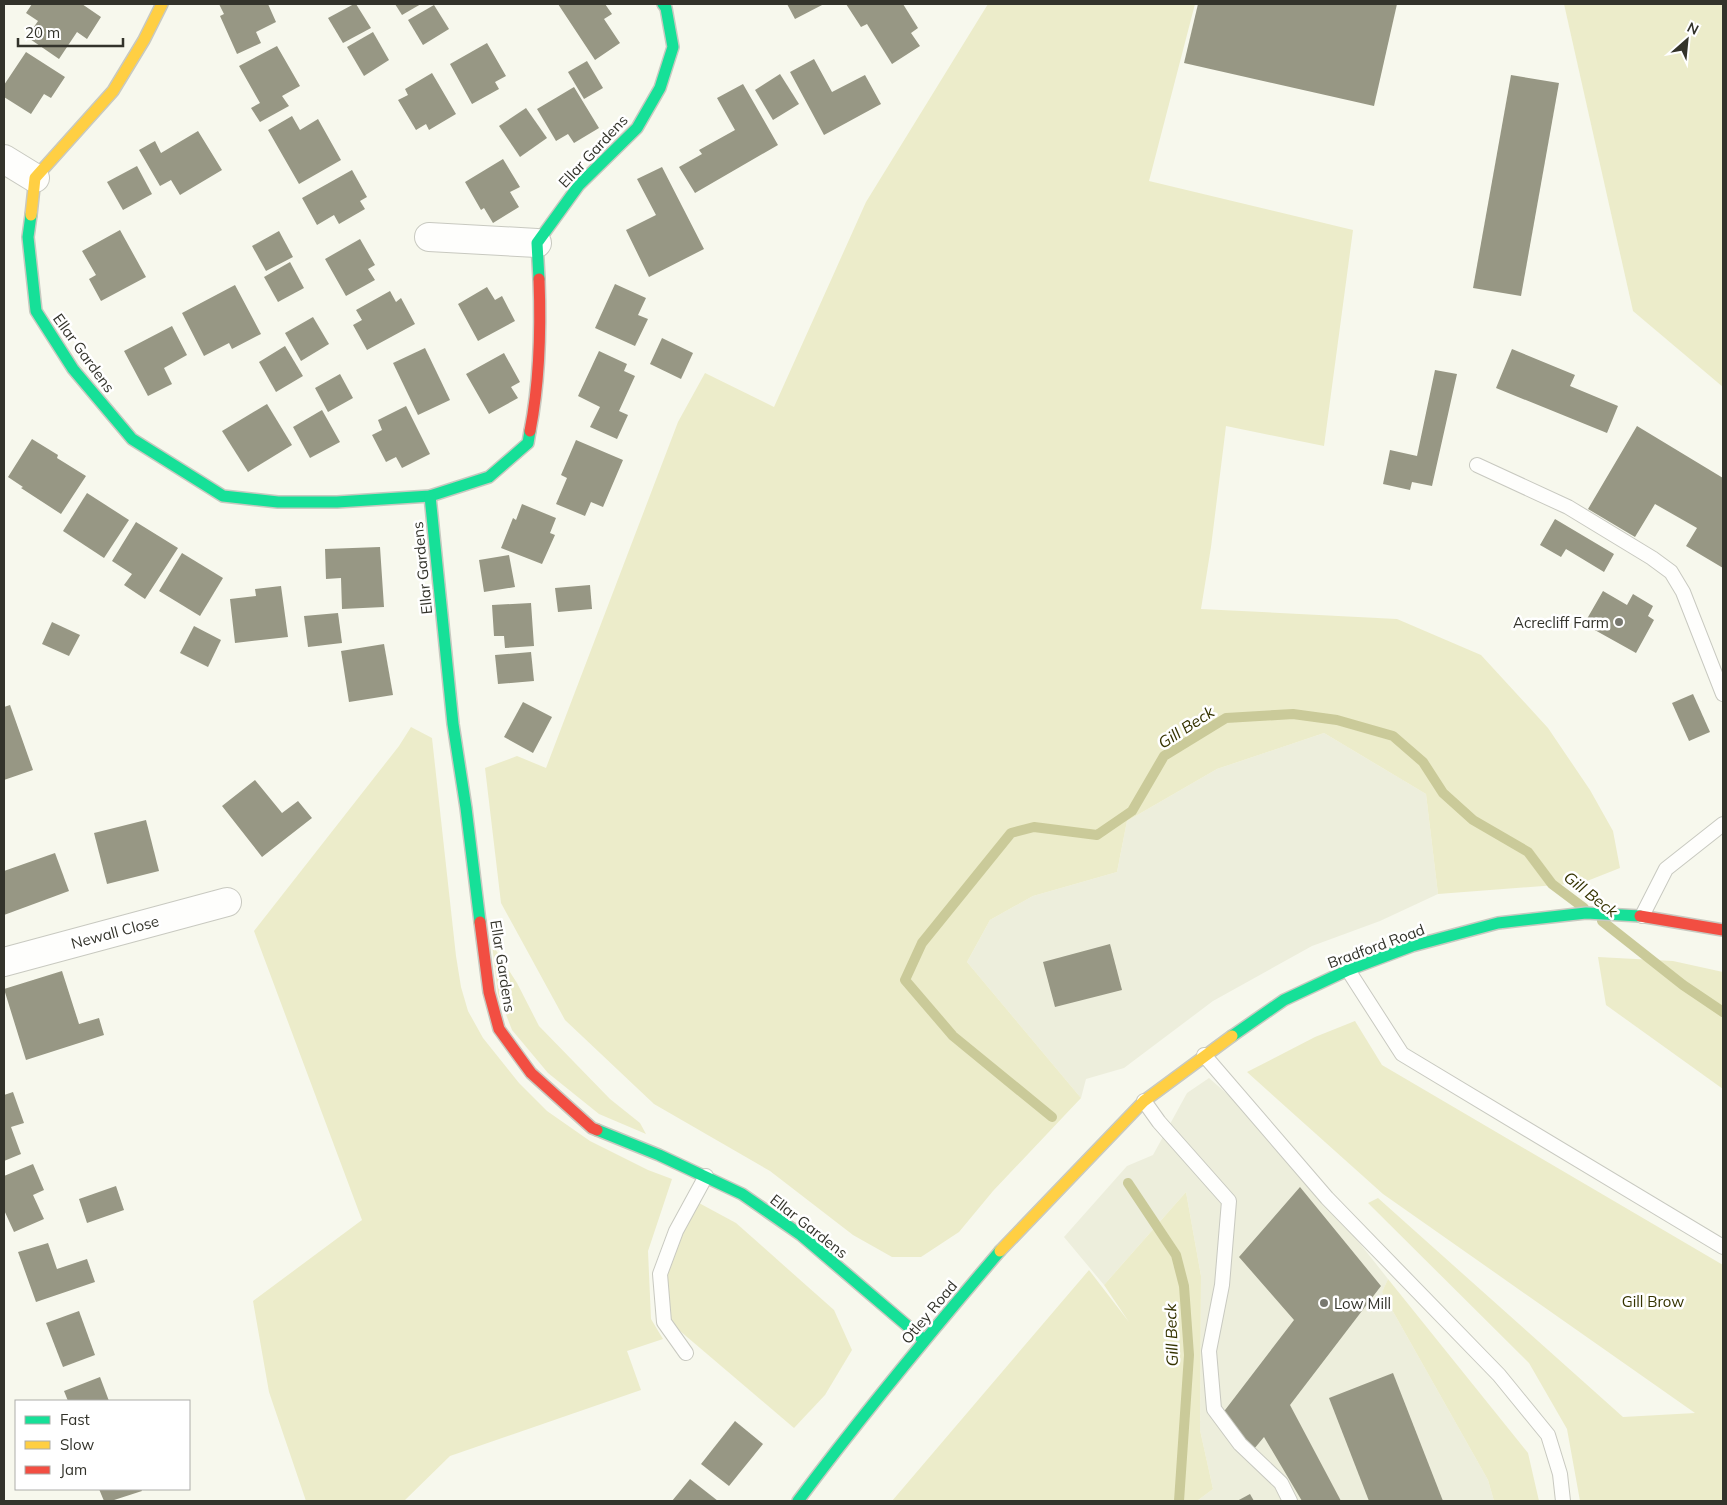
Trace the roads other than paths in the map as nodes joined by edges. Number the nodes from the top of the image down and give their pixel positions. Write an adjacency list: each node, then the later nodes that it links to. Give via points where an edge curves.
1 (162, 4): 4 (street, via 113,91)
2 (663, 4): 6 (street, Ellar Gardens, via 673,47 660,88 638,128 579,185)
3 (4, 159): 4 (street)
4 (34, 178): 8 (street, Ellar Gardens, via 28,237 36,311 74,369 132,439 223,496 278,502)
5 (428, 237): 6 (street)
6 (537, 244): 8 (street, Ellar Gardens, via 541,325 537,397 528,443 489,477)
7 (1477, 465): 9 (lane, via 1568,507 1671,572 1683,592)
8 (430, 496): 19 (street, Ellar Gardens, via 453,724 489,992 499,1029 531,1073 592,1128)
9 (1723, 694)
10 (1723, 824): 12 (lane, via 1666,869)
11 (227, 902): 14 (street, Newall Close)
12 (1642, 916): 13 (street, Bradford Road); 15 (street, Bradford Road, via 1586,913 1489,925 1412,946)
13 (1723, 930)
14 (4, 962)
15 (1348, 970): 16 (street, Bradford Road, via 1284,1000); 20 (lane, via 1402,1054)
16 (1204, 1054): 17 (street, Bradford Road); 25 (lane, via 1327,1198 1499,1375 1548,1435 1560,1474)
17 (1144, 1101): 18 (street, Bradford Road); 24 (lane, via 1229,1201 1222,1285 1209,1351 1214,1409 1240,1444 1281,1483)
18 (1094, 1152): 21 (street, Otley Road, via 1008,1242)
19 (706, 1176): 21 (street, Ellar Gardens, via 742,1194 801,1235); 22 (lane, via 676,1230 660,1274 664,1322)
20 (1723, 1247)
21 (924, 1340): 23 (street, Otley Road)
22 (686, 1353)
23 (798, 1501)
24 (1290, 1501)
25 (1563, 1501)

